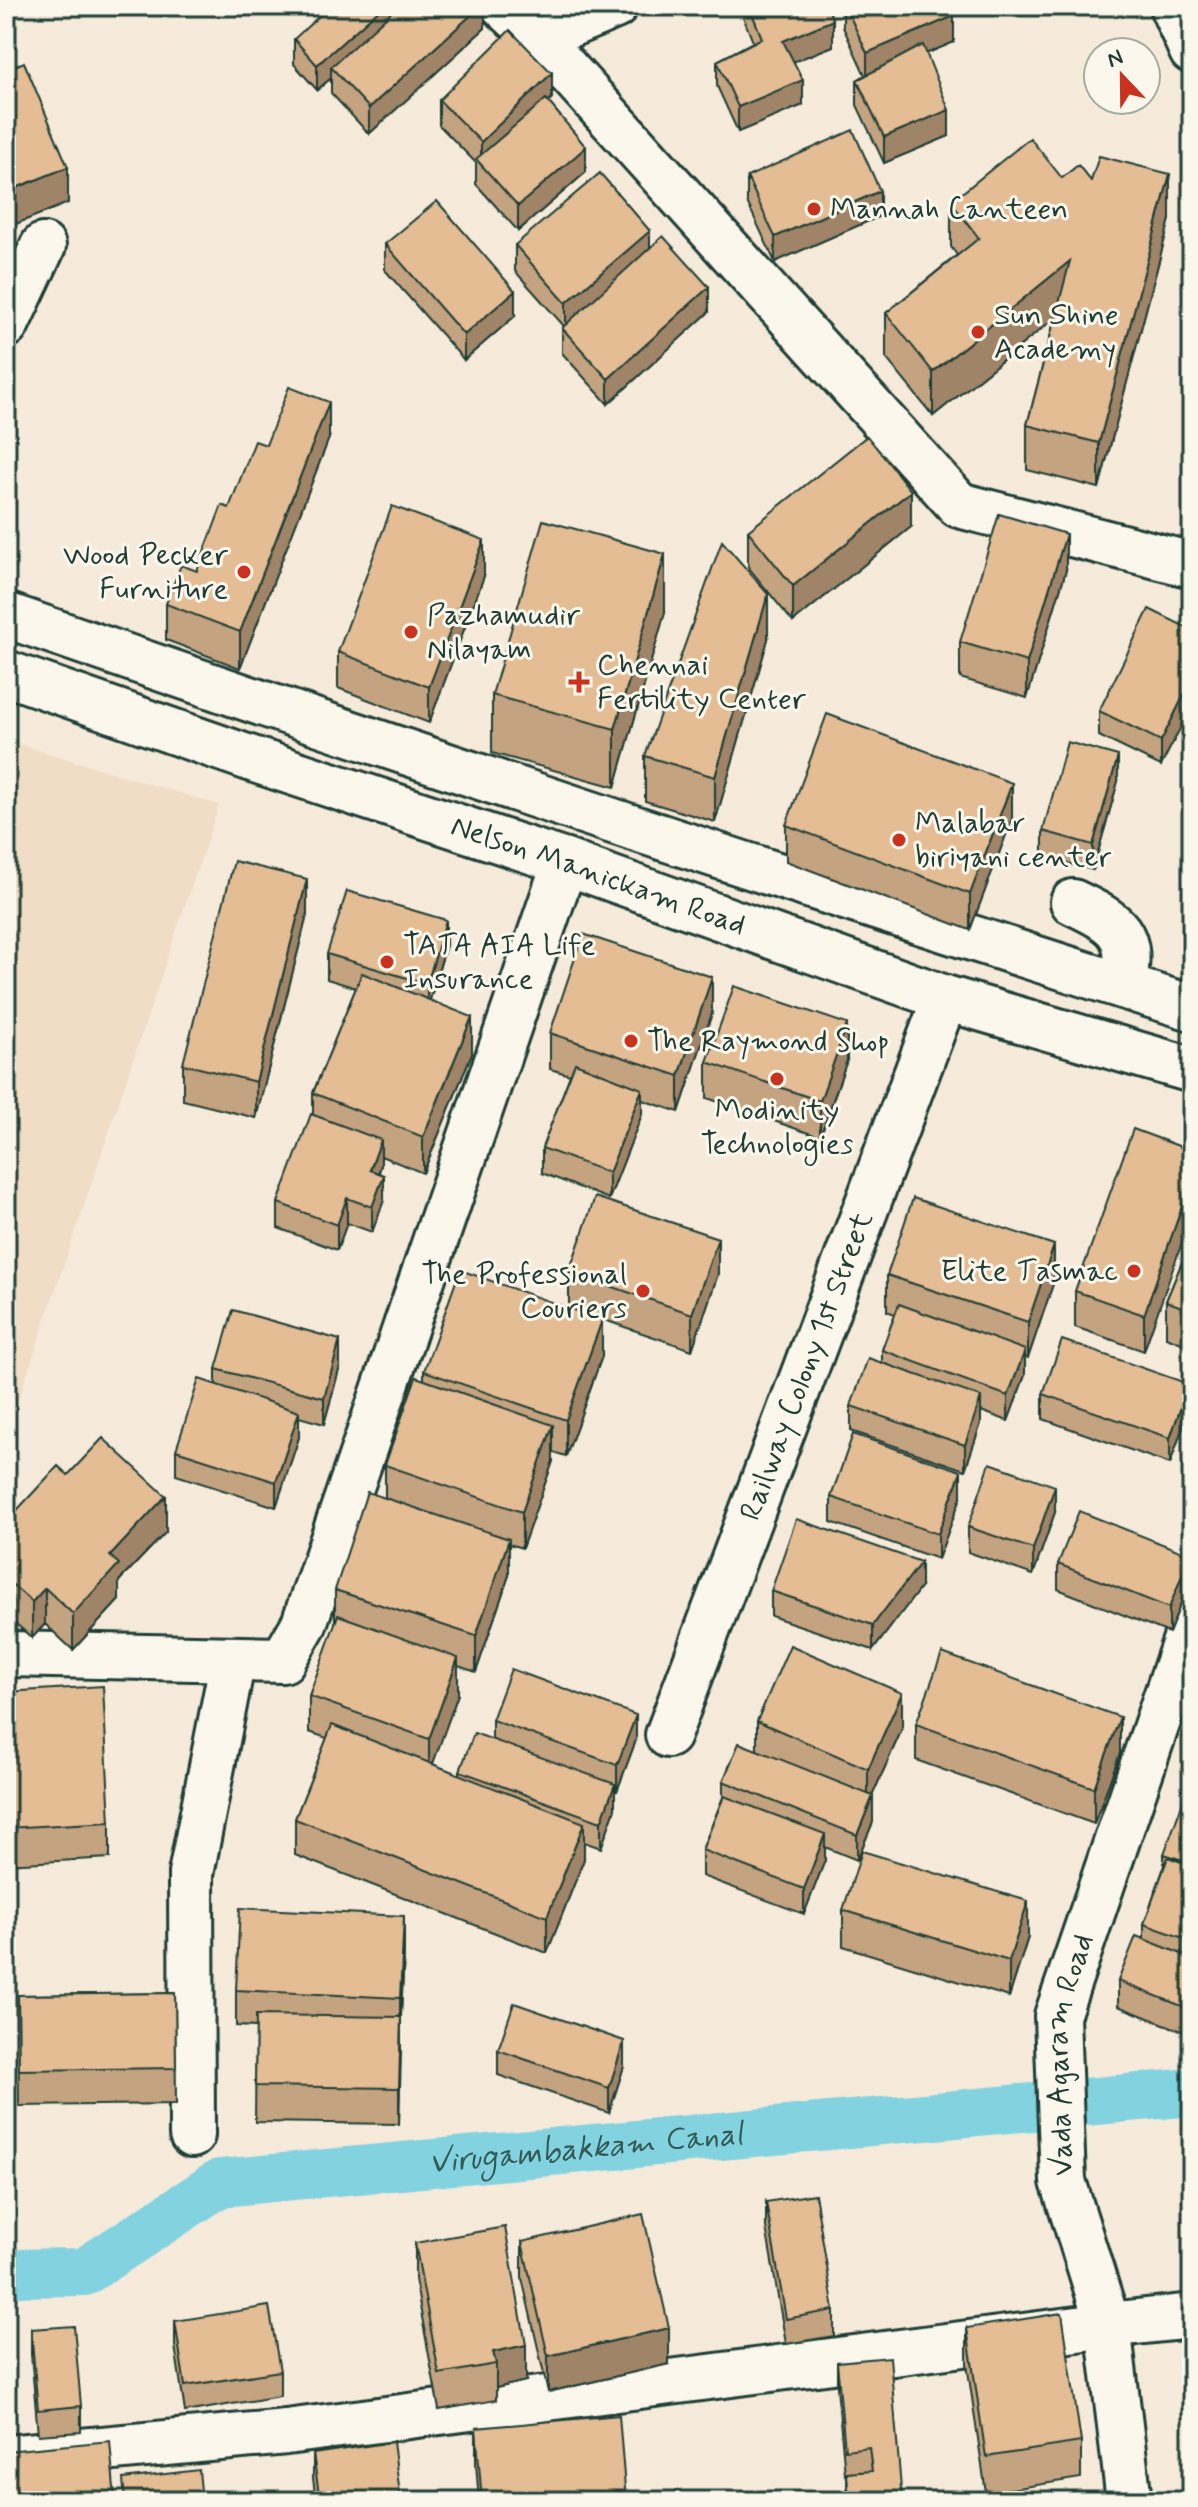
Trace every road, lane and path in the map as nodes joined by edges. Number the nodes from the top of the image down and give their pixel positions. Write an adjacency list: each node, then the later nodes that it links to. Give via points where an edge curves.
1 (504, 6): 4 (street)
2 (615, 6): 4 (street)
3 (1172, 6): 5 (street)
4 (538, 38): 8 (street, via 959,505)
5 (1192, 51)
6 (43, 246): 7 (street)
7 (6, 325)
8 (1192, 565)
9 (6, 615): 11 (street, Nelson Manickam Road)
10 (6, 673): 12 (street, Nelson Manickam Road)
11 (518, 789): 12 (street); 15 (street, Nelson Manickam Road)
12 (494, 839): 13 (street, Nelson Manickam Road)
13 (565, 862): 16 (street, Nelson Manickam Road); 21 (street, via 304,1624 283,1660)
14 (1073, 902): 15 (street, via 1118,930 1128,962)
15 (1123, 986): 17 (street, Nelson Manickam Road)
16 (945, 998): 18 (street, Nelson Manickam Road); 22 (street, Railway Colony 1st Street)
17 (1192, 1008)
18 (1192, 1070)
19 (1192, 1621): 25 (street, Vada Agaram Road, via 1057,2016 1063,2181)
20 (6, 1654): 21 (street)
21 (233, 1659): 23 (street, via 191,1874)
22 (668, 1735)
23 (192, 2135)
24 (1192, 2316): 25 (street)
25 (1108, 2325): 26 (street, via 286,2432); 27 (street, Vada Agaram Road)
26 (6, 2458)
27 (1129, 2501)

